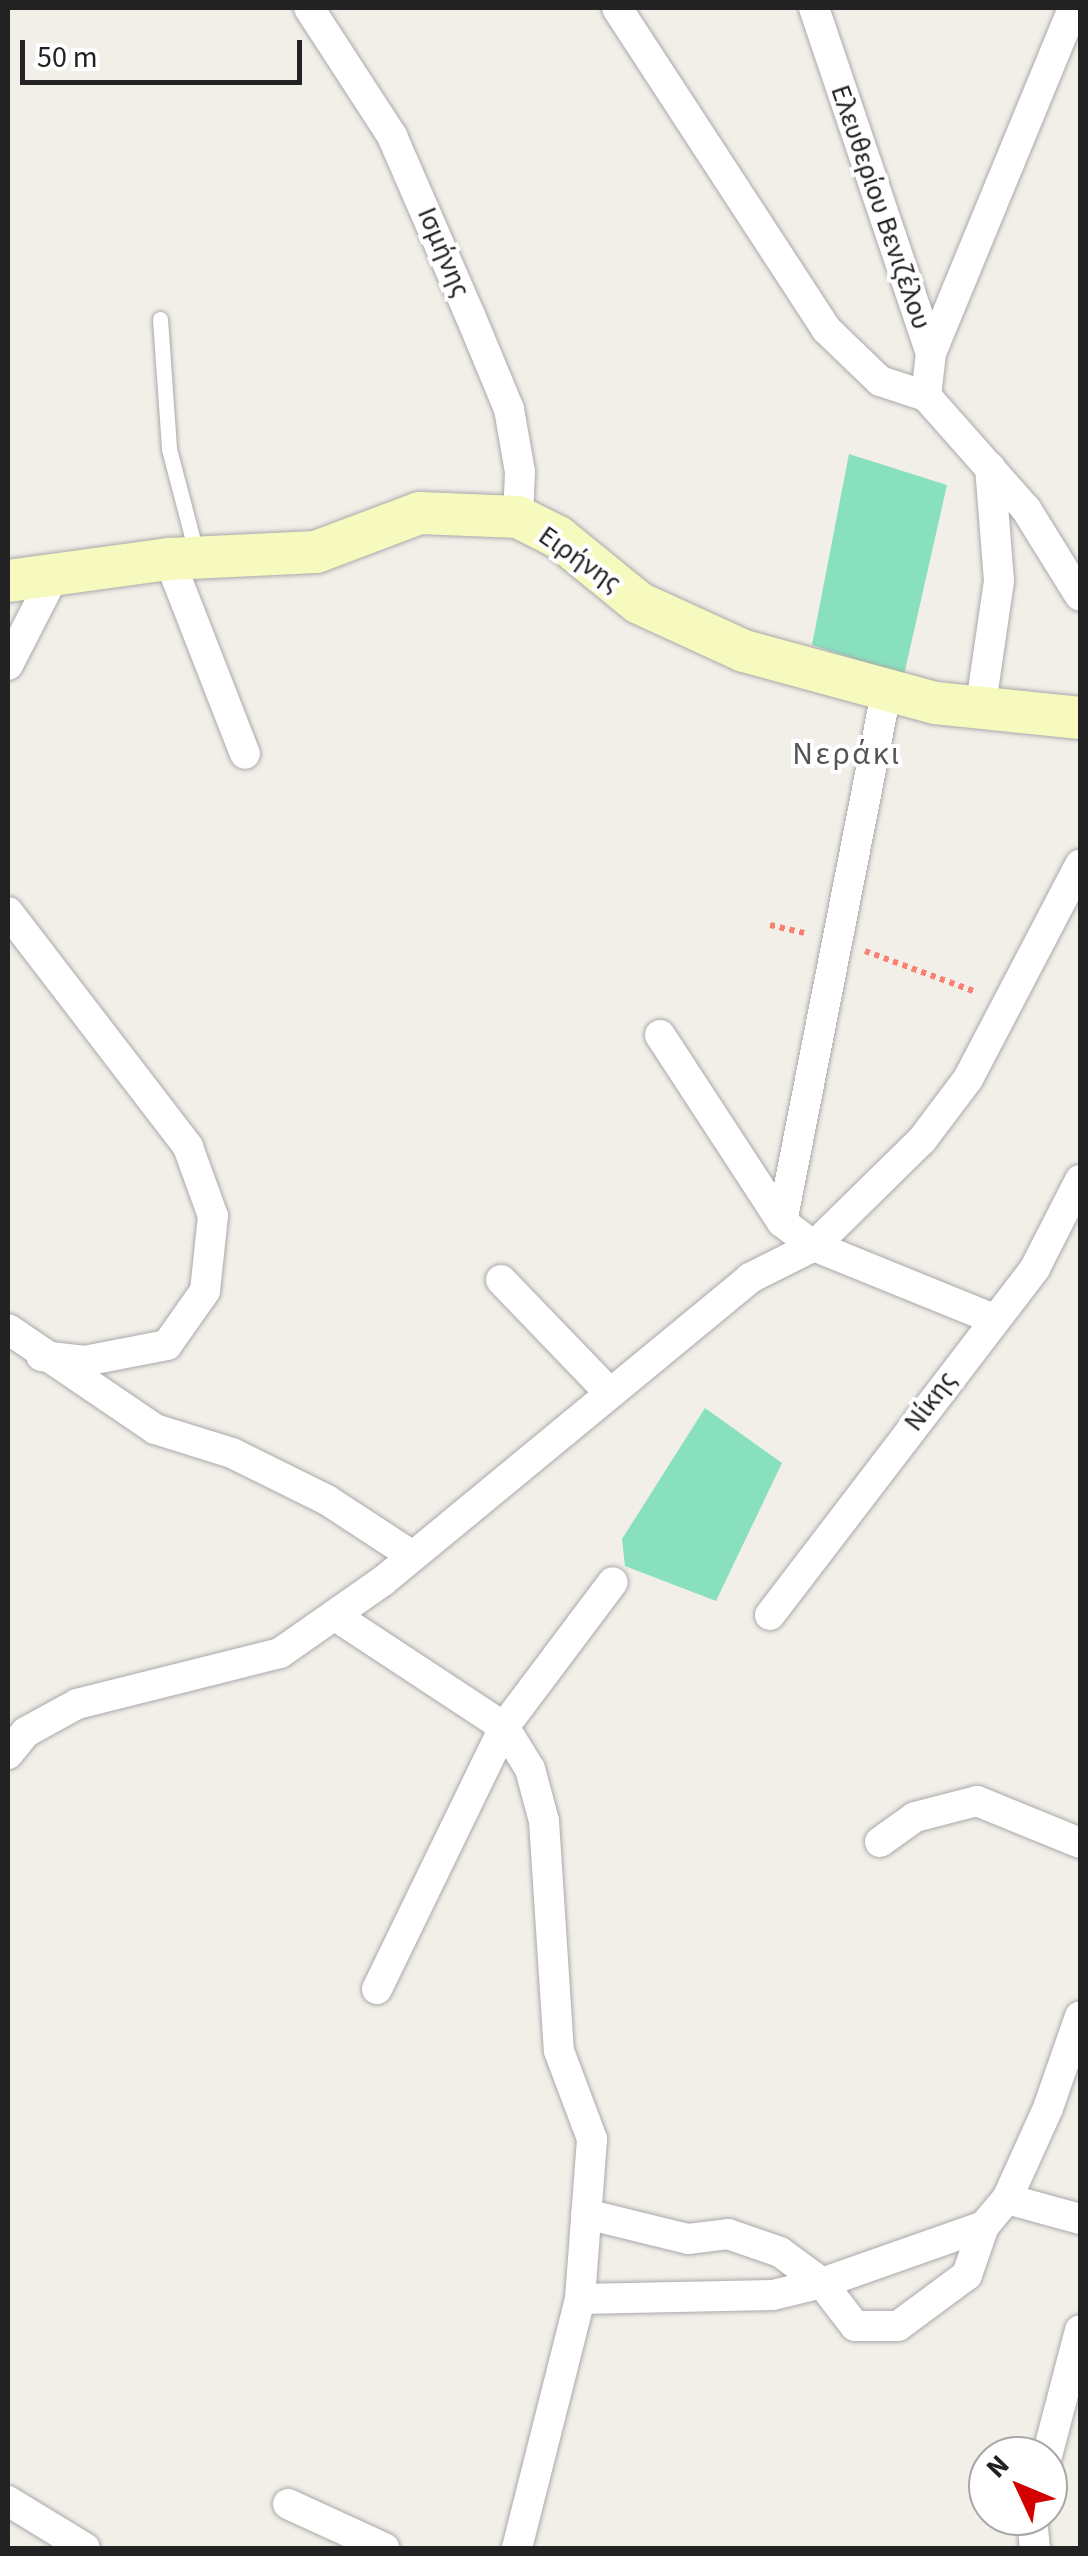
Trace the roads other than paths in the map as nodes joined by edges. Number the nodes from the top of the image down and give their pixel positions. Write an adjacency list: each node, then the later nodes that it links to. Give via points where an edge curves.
1 (309, 8): 11 (street, Ισμήνης, via 392,136 470,314 509,409 520,472)
2 (618, 8): 9 (street, via 826,329 880,381)
3 (814, 8): 8 (street, Ελευθερίου Βενιζέλου)
4 (1048, 8): 6 (street)
5 (1073, 8): 6 (street)
6 (1056, 40): 8 (street)
7 (160, 319): 12 (lane)
8 (930, 354): 9 (street, Ελευθερίου Βενιζέλου)
9 (926, 396): 10 (street)
10 (990, 467): 15 (street); 18 (street, via 998,581)
11 (518, 517): 12 (street, Ειρήνης, via 420,513 316,552); 17 (street, Ειρήνης, via 682,628)
12 (183, 558): 13 (street, Ειρήνης); 20 (street)
13 (52, 579): 14 (street, Ειρήνης); 16 (street)
14 (8, 582)
15 (1080, 596)
16 (8, 665)
17 (886, 694): 18 (street, Ειρήνης); 25 (street)
18 (980, 710): 19 (street, Ειρήνης)
19 (1080, 718)
20 (245, 754)
21 (1080, 864): 26 (street, via 968,1078 922,1140)
22 (8, 912): 30 (street, via 188,1147 213,1216 205,1290 167,1345 148,1355 85,1362)
23 (660, 1035): 25 (street)
24 (1080, 1180): 28 (street, Νίκης, via 1035,1268)
25 (782, 1222): 26 (street)
26 (814, 1246): 28 (street); 31 (street, via 750,1278)
27 (501, 1280): 31 (street)
28 (991, 1318): 34 (street, Νίκης)
29 (8, 1329): 30 (street)
30 (41, 1356): 32 (street, via 155,1429 232,1453 327,1500)
31 (608, 1391): 32 (street)
32 (410, 1555): 35 (street)
33 (613, 1582): 36 (street)
34 (770, 1615)
35 (336, 1617): 36 (street); 37 (street, via 280,1653 77,1704)
36 (504, 1726): 40 (street); 43 (street, via 530,1769 544,1821 559,2051 592,2140)
37 (14, 1736)
38 (880, 1842): 39 (street, via 915,1817 977,1801)
39 (1080, 1843)
40 (377, 1989)
41 (1080, 2016): 42 (street)
42 (1007, 2199): 44 (street); 45 (street)
43 (586, 2214): 46 (street, via 688,2239 728,2234 780,2252); 47 (street)
44 (1080, 2220)
45 (984, 2226): 46 (street); 46 (street, via 967,2275 898,2326 854,2326)
46 (822, 2284): 47 (street, via 773,2295)
47 (580, 2300): 54 (street)
48 (1080, 2330): 49 (street)
49 (1052, 2436)
50 (8, 2502): 52 (street)
51 (288, 2504): 53 (street)
52 (85, 2548)
53 (384, 2548)
54 (517, 2548)

